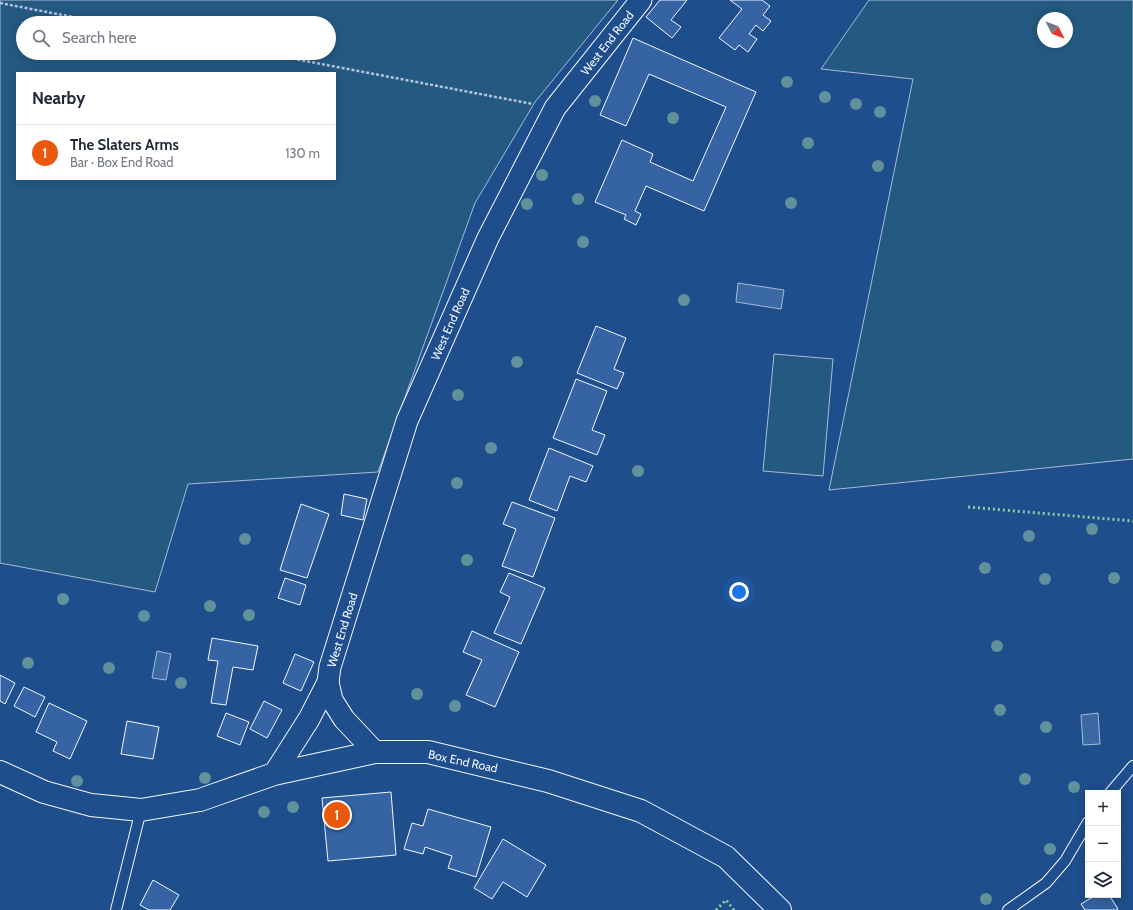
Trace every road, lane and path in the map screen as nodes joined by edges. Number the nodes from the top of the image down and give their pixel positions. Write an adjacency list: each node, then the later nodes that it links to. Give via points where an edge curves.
1 (641, 0): 5 (street, West End Road)
2 (0, 3): 3 (path)
3 (68, 16)
4 (300, 60): 5 (path)
5 (555, 108): 6 (street, West End Road, via 488,238 407,421 330,667)
6 (328, 682): 7 (street, West End Road, via 332,700 344,720); 10 (street, West End Road, via 309,719)
7 (375, 752): 10 (street, Box End Road); 15 (street, Box End Road, via 428,752 548,781 641,811 726,858)
8 (1133, 766): 11 (lane)
9 (0, 772): 12 (street, Box End Road, via 44,792 91,805)
10 (274, 774): 12 (street, Box End Road, via 200,800)
11 (1113, 790)
12 (141, 810): 14 (lane)
13 (1086, 826): 16 (lane, via 1065,861 1046,883)
14 (116, 910)
15 (780, 910)
16 (1008, 910)

